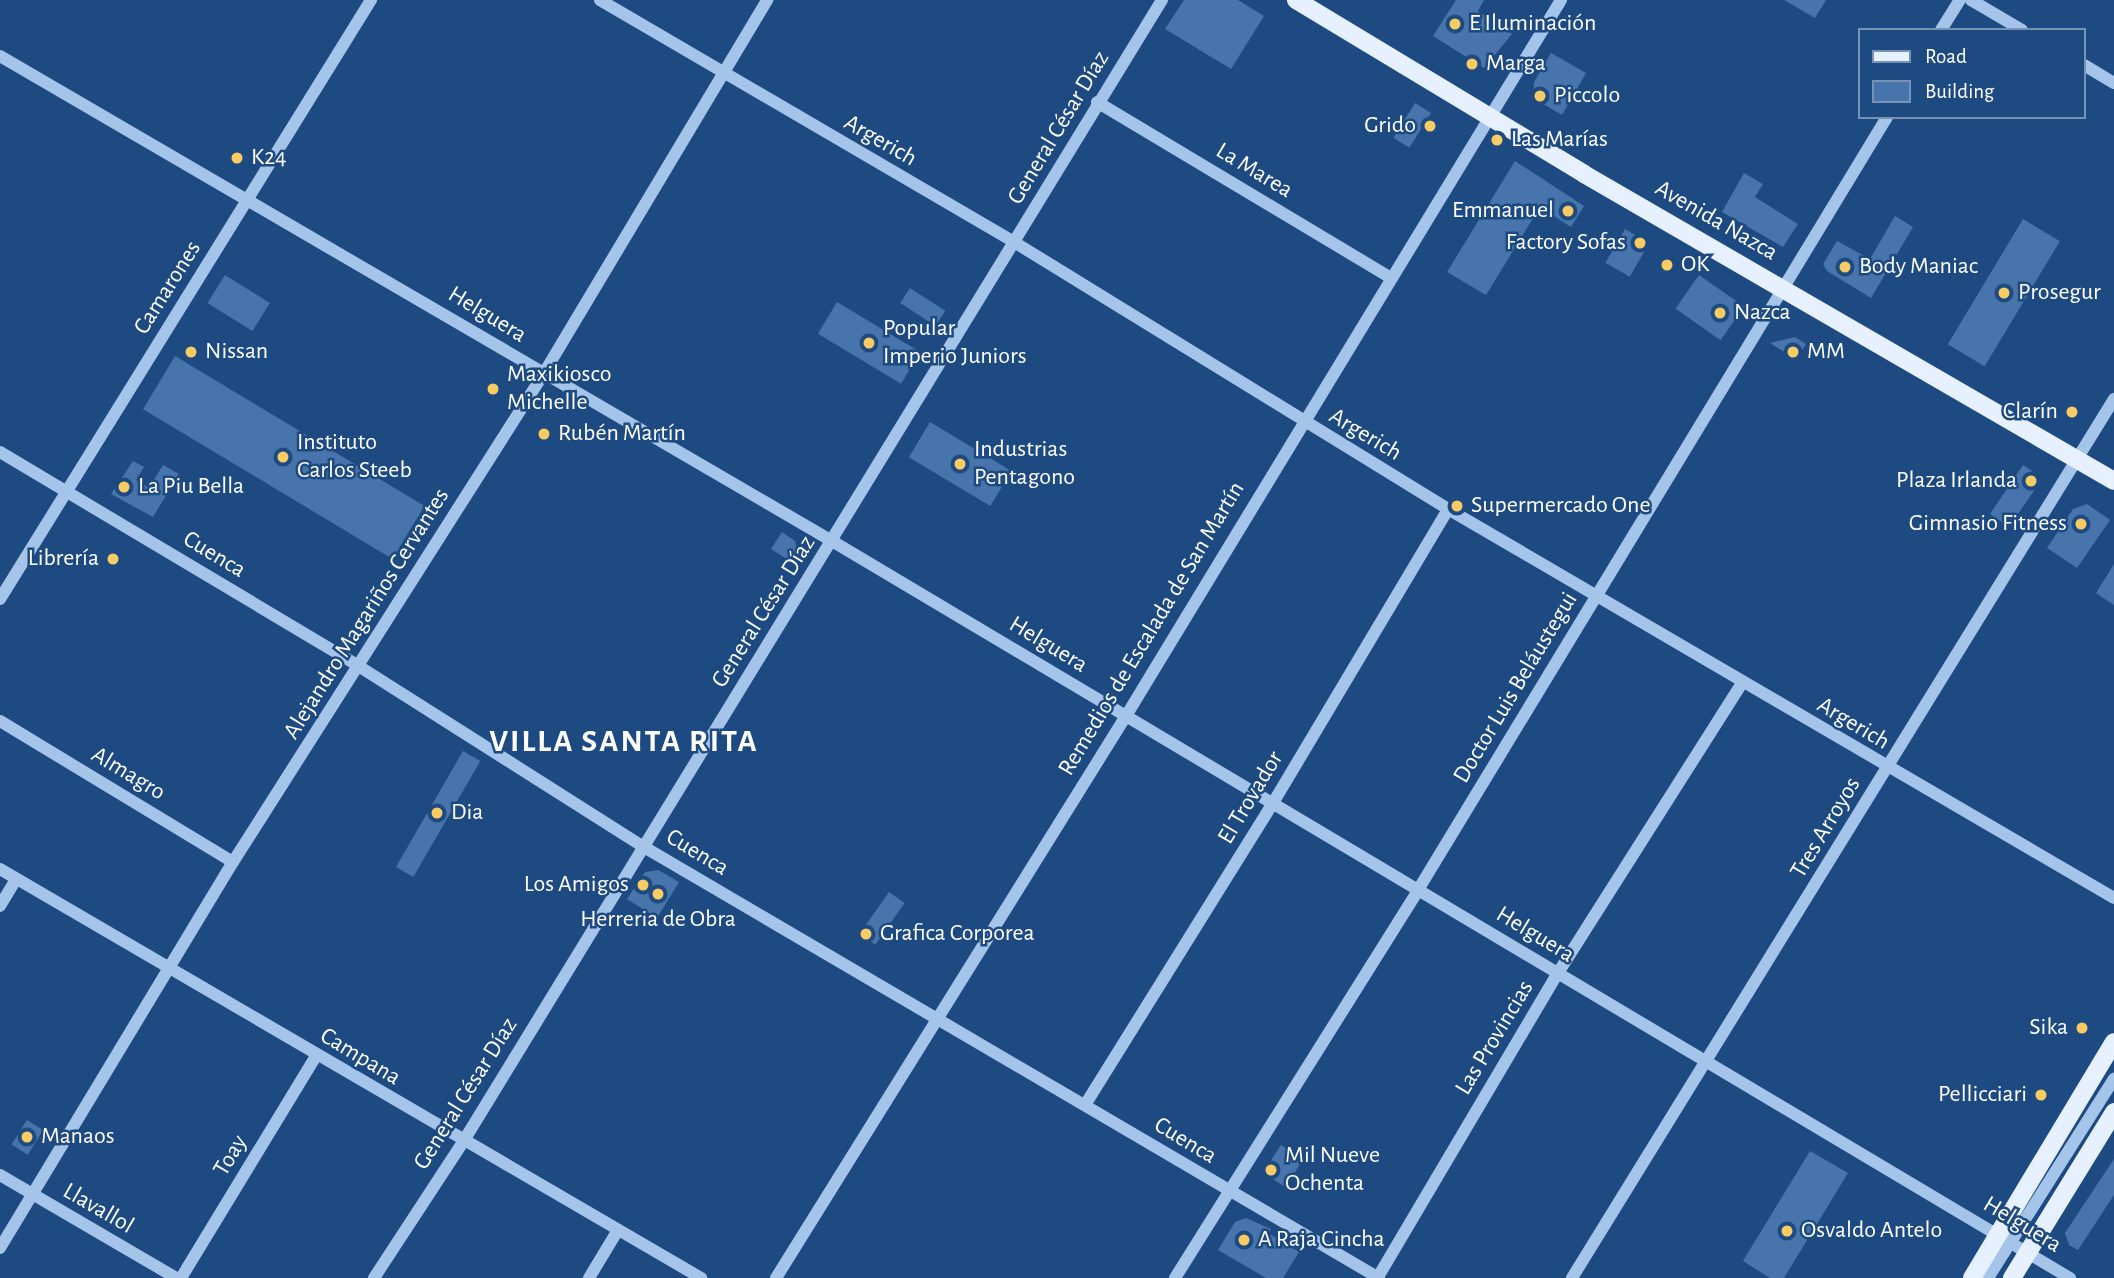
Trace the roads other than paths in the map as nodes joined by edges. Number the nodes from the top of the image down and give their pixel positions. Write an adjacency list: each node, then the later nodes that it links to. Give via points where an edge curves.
1 (371, 0): 18 (street, Camarones)
2 (600, 0): 13 (street, Argerich)
3 (767, 0): 13 (street, Alejandro Magariños Cervantes)
4 (1162, 0): 15 (street, General César Díaz)
5 (1296, 0): 16 (main road, Avenida Nazca)
6 (1561, 0): 16 (street, Remedios de Escalada de San Martín)
7 (1960, 0): 9 (street)
8 (1971, 0): 10 (street)
9 (1942, 28)
10 (2019, 28)
11 (0, 56): 18 (street, Helguera)
12 (2086, 66): 14 (street)
13 (722, 74): 19 (street, Argerich); 22 (street, Alejandro Magariños Cervantes)
14 (2114, 83)
15 (1097, 102): 19 (street, General César Díaz); 20 (street, La Marea)
16 (1489, 116): 20 (street, Remedios de Escalada de San Martín); 21 (main road, Avenida Nazca)
17 (1886, 119): 21 (street, Doctor Luis Beláustegui)
18 (249, 199): 22 (street, Helguera); 28 (street, Camarones)
19 (1014, 242): 24 (street, Argerich); 30 (street, General César Díaz)
20 (1389, 277): 24 (street, Remedios de Escalada de San Martín)
21 (1782, 288): 26 (main road, Avenida Nazca); 31 (street, Doctor Luis Beláustegui)
22 (544, 373): 30 (street, Helguera); 33 (street, Alejandro Magariños Cervantes)
23 (2114, 399): 26 (street, Tres Arroyos)
24 (1301, 421): 29 (street, Argerich); 35 (street, Remedios de Escalada de San Martín)
25 (0, 452): 28 (street, Cuenca)
26 (2078, 460): 27 (main road, Avenida Nazca); 37 (street, Tres Arroyos)
27 (2114, 481)
28 (65, 491): 32 (street, Camarones); 33 (street, Cuenca)
29 (1448, 509): 31 (street, Argerich); 38 (street, El Trovador)
30 (832, 541): 35 (street, Helguera); 39 (street, General César Díaz)
31 (1599, 594): 34 (street, Argerich); 43 (street, Doctor Luis Beláustegui)
32 (0, 599)
33 (360, 667): 39 (street, Cuenca); 40 (street, Alejandro Magariños Cervantes)
34 (1743, 682): 37 (street, Argerich); 47 (street, Las Provincias)
35 (1126, 716): 38 (street, Helguera); 48 (street, Remedios de Escalada de San Martín)
36 (0, 721): 40 (street, Almagro)
37 (1886, 769): 44 (street, Argerich); 51 (street, Tres Arroyos)
38 (1273, 803): 43 (street, Helguera); 53 (street, El Trovador)
39 (644, 846): 48 (street, Cuenca); 55 (street, General César Díaz)
40 (233, 862): 46 (street, Alejandro Magariños Cervantes)
41 (0, 869): 42 (street, Campana)
42 (16, 879): 45 (street); 46 (street, Campana)
43 (1418, 890): 47 (street, Helguera); 57 (street, Doctor Luis Beláustegui)
44 (2114, 898)
45 (0, 906)
46 (172, 970): 50 (street, Campana); 58 (street, Alejandro Magariños Cervantes)
47 (1558, 973): 51 (street, Helguera); 69 (street, Las Provincias)
48 (933, 1018): 53 (street, Cuenca); 67 (street, Remedios de Escalada de San Martín)
49 (2114, 1042): 60 (main road)
50 (316, 1056): 55 (street, Campana); 63 (street, Toay)
51 (1708, 1062): 60 (street, Helguera); 70 (street, Tres Arroyos)
52 (2114, 1079): 60 (street)
53 (1085, 1105): 57 (street, Cuenca)
54 (2114, 1112): 62 (main road)
55 (463, 1142): 59 (street, Campana); 64 (street, General César Díaz)
56 (0, 1175): 58 (street, Llavallol)
57 (1228, 1192): 68 (street, Doctor Luis Beláustegui); 69 (street, Cuenca)
58 (33, 1195): 61 (street, Alejandro Magariños Cervantes); 63 (street, Llavallol)
59 (618, 1230): 65 (street); 66 (street, Campana)
60 (2003, 1238): 62 (street, Helguera); 71 (main road); 72 (street)
61 (0, 1248)
62 (2027, 1252): 73 (main road); 74 (street, Helguera)
63 (178, 1278)
64 (374, 1278)
65 (589, 1278)
66 (701, 1278)
67 (776, 1278)
68 (1175, 1278)
69 (1378, 1278)
70 (1572, 1278)
71 (1972, 1278)
72 (1989, 1278)
73 (2012, 1278)
74 (2070, 1278)

